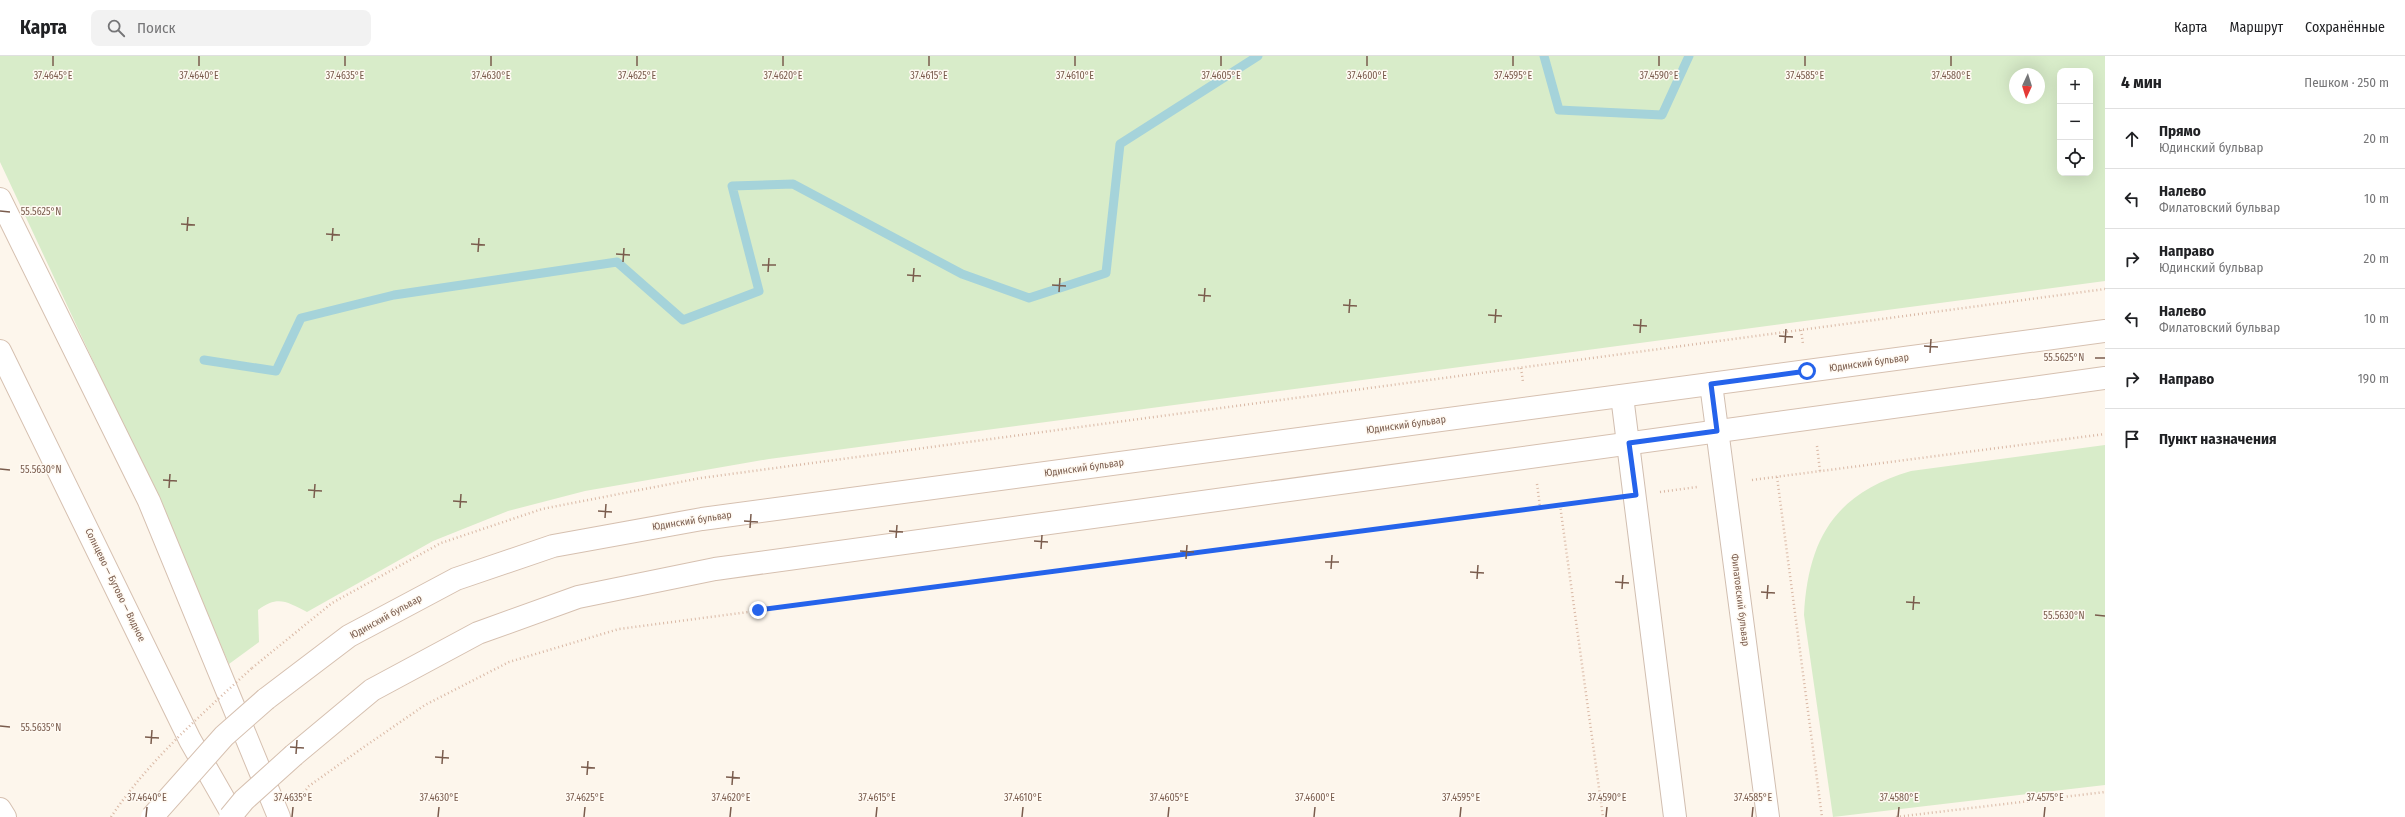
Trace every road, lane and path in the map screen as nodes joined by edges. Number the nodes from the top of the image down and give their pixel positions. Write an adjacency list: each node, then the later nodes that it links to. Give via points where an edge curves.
1 (0, 199): 23 (street, via 149,501)
2 (2105, 289): 19 (path, bridge, via 701,478 542,509 442,543 339,599 252,668 180,735 123,799)
3 (2105, 331): 6 (street, Юдинский бульвар)
4 (0, 351): 22 (street, Солнцево — Бутово — Видное, via 190,740)
5 (2105, 378): 8 (street)
6 (1711, 384): 7 (street, Юдинский бульвар); 8 (street, Филатовский бульвар)
7 (1622, 396): 10 (street); 20 (street, Юдинский бульвар, bridge, via 702,519 553,546 456,579 349,636 266,699 224,736)
8 (1717, 431): 10 (street); 12 (street, Филатовский бульвар)
9 (2105, 434): 11 (path)
10 (1629, 443): 13 (street); 21 (street, bridge, via 715,569 578,597 478,633 372,690 294,755 244,800)
11 (1777, 477): 12 (path); 27 (path)
12 (1724, 484): 13 (path); 26 (street, Филатовский бульвар)
13 (1636, 495): 14 (path); 25 (street)
14 (1560, 505): 15 (path, via 618,629 502,666 425,705); 24 (path)
15 (309, 786)
16 (2105, 792): 28 (path)
17 (0, 809): 18 (street)
18 (5, 817)
19 (112, 817)
20 (152, 817)
21 (230, 817)
22 (234, 817)
23 (279, 817)
24 (1603, 817)
25 (1675, 817)
26 (1768, 817)
27 (1822, 817)
28 (1896, 817)

